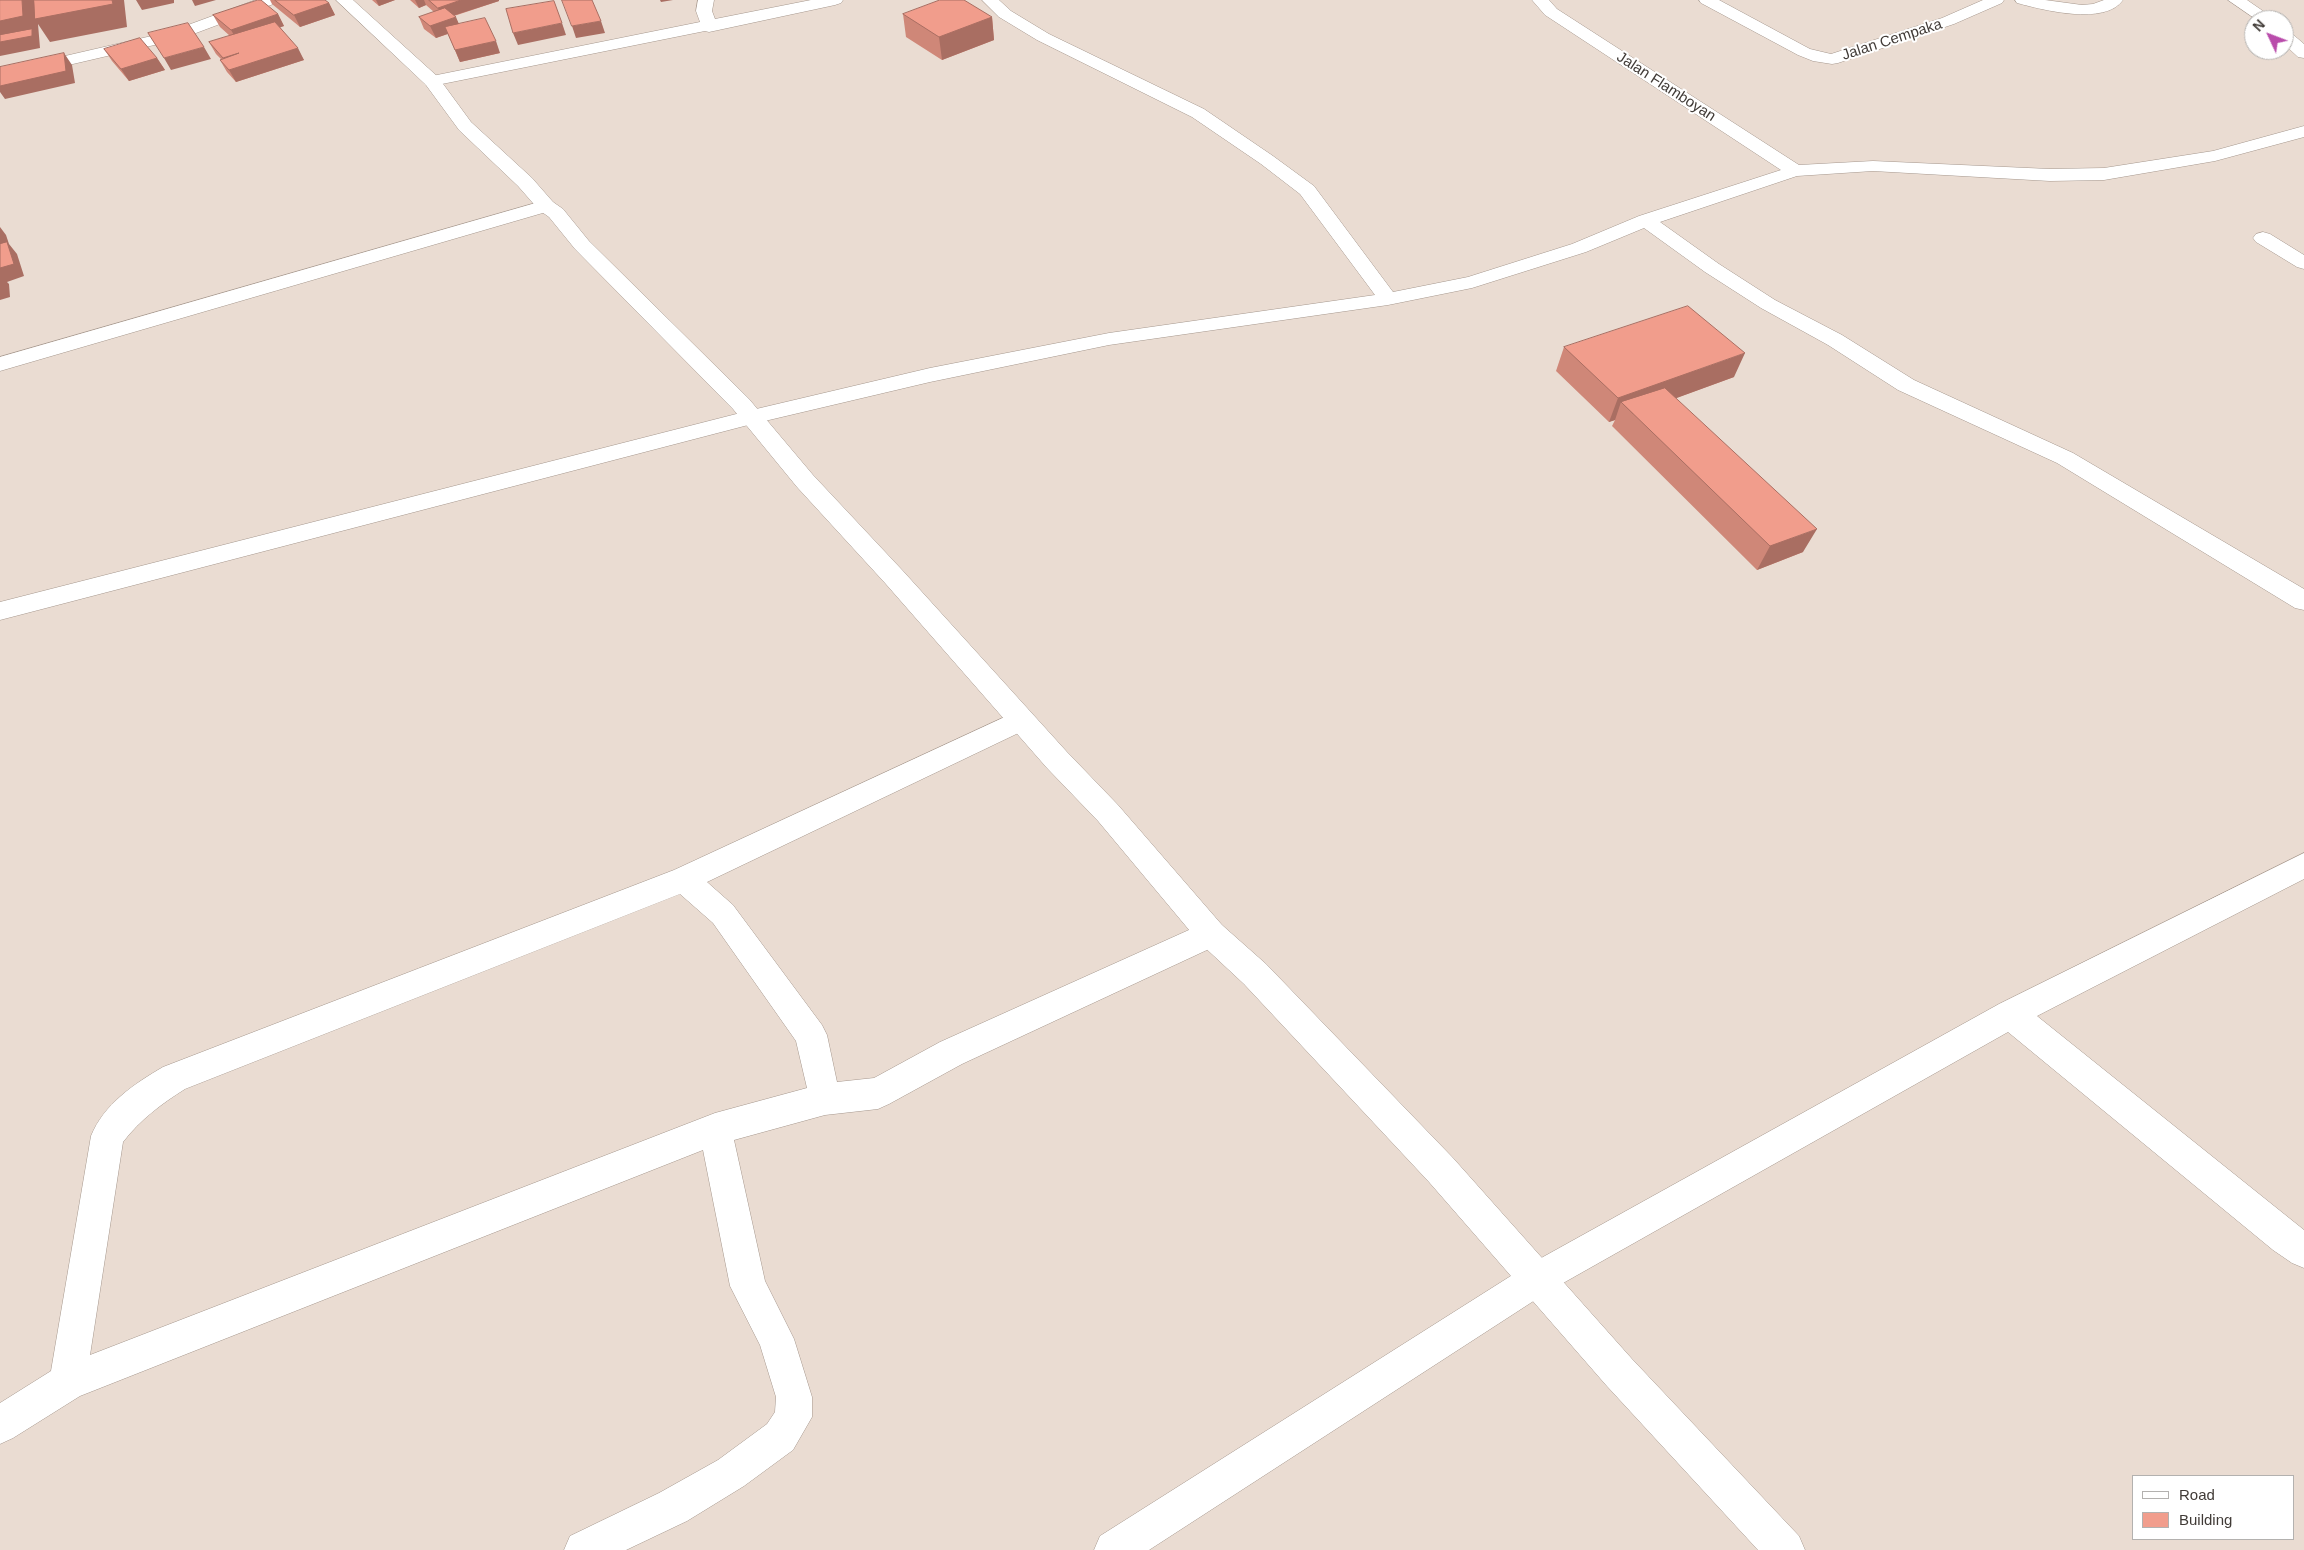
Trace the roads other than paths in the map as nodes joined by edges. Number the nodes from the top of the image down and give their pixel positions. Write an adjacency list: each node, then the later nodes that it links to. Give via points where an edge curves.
1 (270, 0): 16 (street, via 174,36)
2 (344, 0): 17 (street)
3 (706, 0): 13 (street, via 704,11)
4 (835, 0): 13 (street)
5 (990, 0): 24 (street, via 1005,14 1043,38 1198,113 1307,190)
6 (1540, 0): 19 (street, Jalan Flamboyan, via 1551,12)
7 (1996, 0): 11 (street, Jalan Cempaka, via 1939,24 1832,59 1804,52)
8 (2023, 0): 9 (street, via 2085,9)
9 (2114, 0)
10 (2236, 0): 12 (street)
11 (1714, 1)
12 (2252, 10)
13 (709, 27): 17 (street)
14 (2294, 44): 15 (street)
15 (2304, 53)
16 (0, 76)
17 (432, 81): 20 (street, via 465,126)
18 (2303, 132): 19 (street, via 2215,156 2104,174 2050,175 1873,166)
19 (1795, 171): 21 (street)
20 (546, 206): 25 (street); 26 (street)
21 (1646, 220): 24 (street, via 1579,248 1472,282); 27 (street, via 1768,304 1835,340 1906,385 2065,458)
22 (2263, 238): 23 (street)
23 (2304, 263)
24 (1388, 299): 26 (street, via 1109,339 930,374)
25 (0, 364)
26 (752, 417): 28 (street); 29 (street, via 804,481)
27 (2304, 601)
28 (0, 611)
29 (1022, 720): 31 (street); 32 (street, via 1108,813)
30 (2304, 865): 33 (street)
31 (684, 879): 34 (street, via 723,914 811,1035); 38 (street, via 174,1078 146,1095 124,1114 108,1136)
32 (1210, 934): 34 (street, via 951,1053 878,1093); 37 (street, via 1256,974 1441,1170)
33 (2010, 1014): 36 (street); 37 (street)
34 (825, 1099): 35 (street)
35 (715, 1129): 38 (street); 40 (street, via 748,1286 776,1339 794,1397 793,1417 780,1436 731,1472 673,1507)
36 (2304, 1251)
37 (1537, 1279): 41 (street); 42 (street)
38 (68, 1382): 39 (street)
39 (0, 1425)
40 (584, 1550)
41 (1114, 1550)
42 (1785, 1550)

